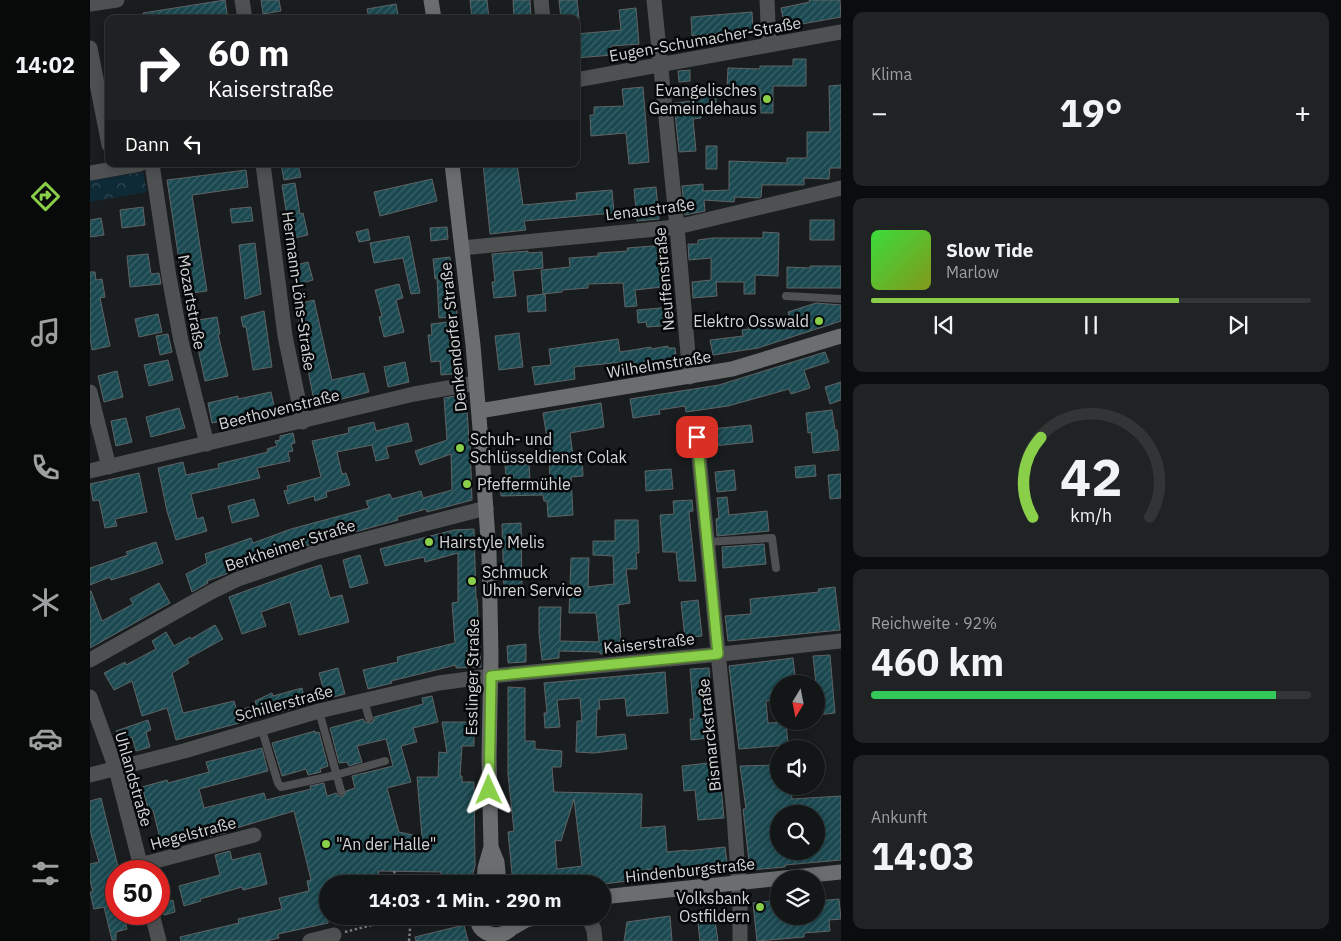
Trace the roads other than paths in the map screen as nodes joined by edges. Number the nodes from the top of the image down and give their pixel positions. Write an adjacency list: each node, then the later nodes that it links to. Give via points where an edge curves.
1 (117, 0): 7 (street)
2 (242, 0): 8 (street)
3 (431, 0): 9 (main road)
4 (541, 0): 10 (street)
5 (654, 0): 14 (street, Neuffenstraße)
6 (767, 0): 12 (street)
7 (90, 4)
8 (244, 15)
9 (433, 15)
10 (543, 15)
11 (841, 32): 12 (street, Eugen-Schumacher-Straße)
12 (769, 45): 14 (street, Eugen-Schumacher-Straße)
13 (90, 48): 15 (street)
14 (661, 65): 16 (street, Eugen-Schumacher-Straße); 24 (street, Neuffenstraße)
15 (92, 77): 17 (street)
16 (580, 79)
17 (105, 129)
18 (110, 167): 22 (street)
19 (152, 167): 35 (street, Mozartstraße, via 181,342)
20 (263, 167): 33 (street, Hermann-Löns-Straße, via 285,336)
21 (452, 167): 25 (main road, Denkendorfer Straße)
22 (90, 174)
23 (841, 188): 24 (street, Lenaustraße)
24 (677, 226): 25 (street, Lenaustraße); 29 (street, Neuffenstraße)
25 (462, 248): 30 (main road, Denkendorfer Straße)
26 (786, 296): 27 (lane)
27 (841, 300)
28 (841, 336): 29 (main road, Wilhelmstraße, via 748,365)
29 (690, 377): 32 (main road, Wilhelmstraße)
30 (476, 383): 32 (main road, Denkendorfer Straße); 33 (street, Beethovenstraße, via 406,396)
31 (90, 392): 36 (street)
32 (479, 411): 38 (main road, Denkendorfer Straße)
33 (302, 422): 35 (street, Beethovenstraße)
34 (697, 437): 39 (street, Bismarckstraße)
35 (207, 444): 36 (street, Beethovenstraße)
36 (109, 467): 37 (street, Beethovenstraße)
37 (90, 471)
38 (486, 508): 43 (street, Berkheimer Straße, via 316,552 238,579); 44 (main road, Esslinger Straße)
39 (707, 542): 40 (lane, via 772,538); 42 (street, Bismarckstraße)
40 (776, 568)
41 (841, 641): 42 (street, Kaiserstraße)
42 (718, 654): 44 (street, Kaiserstraße); 64 (street, Bismarckstraße)
43 (90, 660)
44 (491, 676): 46 (street, Schillerstraße, via 426,685); 56 (main road, Esslinger Straße)
45 (90, 697): 51 (street, Uhlandstraße)
46 (364, 700): 47 (street, Schillerstraße); 48 (lane)
47 (319, 711): 49 (street, Schillerstraße); 53 (lane)
48 (369, 718)
49 (262, 726): 51 (street, Schillerstraße); 53 (lane, via 280,787)
50 (385, 761): 53 (lane)
51 (116, 769): 52 (street, Schillerstraße); 57 (street, Uhlandstraße)
52 (90, 775)
53 (336, 775): 54 (lane)
54 (340, 791)
55 (254, 835): 58 (street, Hegelstraße)
56 (491, 847): 60 (main road, Esslinger Straße); 61 (main road, Esslinger Straße)
57 (139, 860)
58 (168, 860)
59 (841, 872): 64 (main road, Hindenburgstraße)
60 (484, 875)
61 (498, 875)
62 (841, 880): 63 (main road)
63 (825, 881)
64 (739, 886): 65 (main road, Hindenburgstraße); 66 (main road, Hindenburgstraße); 67 (main road, Hindenburgstraße); 78 (street, Bismarckstraße)
65 (770, 886)
66 (611, 896)
67 (611, 905)
68 (155, 925): 75 (street)
69 (478, 925): 73 (main road)
70 (514, 925): 74 (main road)
71 (592, 925): 77 (street)
72 (334, 935): 76 (street)
73 (485, 938): 74 (main road)
74 (503, 940)
75 (159, 941)
76 (310, 941)
77 (595, 941)
78 (740, 941)

